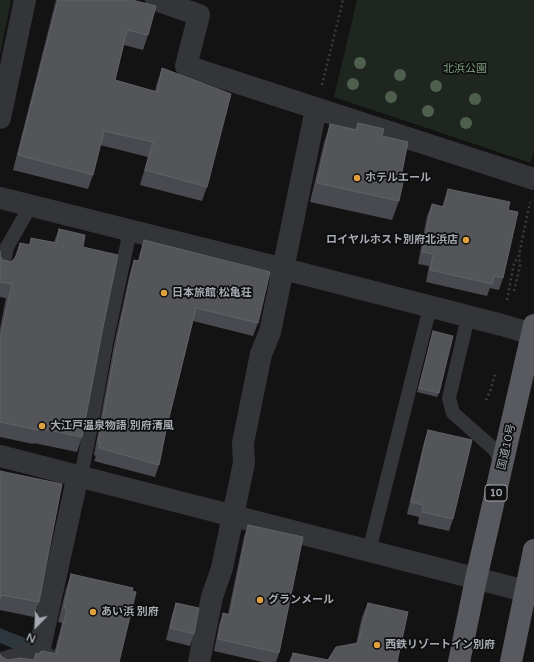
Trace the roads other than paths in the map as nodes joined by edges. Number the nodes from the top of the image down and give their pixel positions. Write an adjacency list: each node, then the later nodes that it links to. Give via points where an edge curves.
1 (25, 0): 4 (street)
2 (156, 0): 3 (street, via 200,15 186,66)
3 (318, 100): 5 (street); 10 (street)
4 (0, 118)
5 (532, 188)
6 (0, 198): 7 (street)
7 (31, 206): 8 (street); 9 (lane, via 7,247)
8 (130, 231): 10 (street); 16 (lane)
9 (3, 268)
10 (284, 269): 11 (street); 17 (street, via 270,332 261,354 243,443 244,462)
11 (430, 307): 12 (street); 19 (lane)
12 (468, 316): 13 (street); 15 (lane, via 449,398 453,413 495,450)
13 (533, 330): 15 (highway, 国道10号 / 10)
14 (0, 456): 16 (street)
15 (502, 465): 20 (highway, 国道10号 / 10)
16 (79, 476): 17 (street); 22 (street, via 34,650)
17 (232, 515): 19 (street); 23 (street)
18 (534, 550): 21 (highway)
19 (369, 551): 20 (street)
20 (476, 579): 21 (street); 24 (highway, 国道10号 / 10)
21 (525, 591): 25 (highway)
22 (5, 662)
23 (199, 662)
24 (459, 662)
25 (511, 662)

